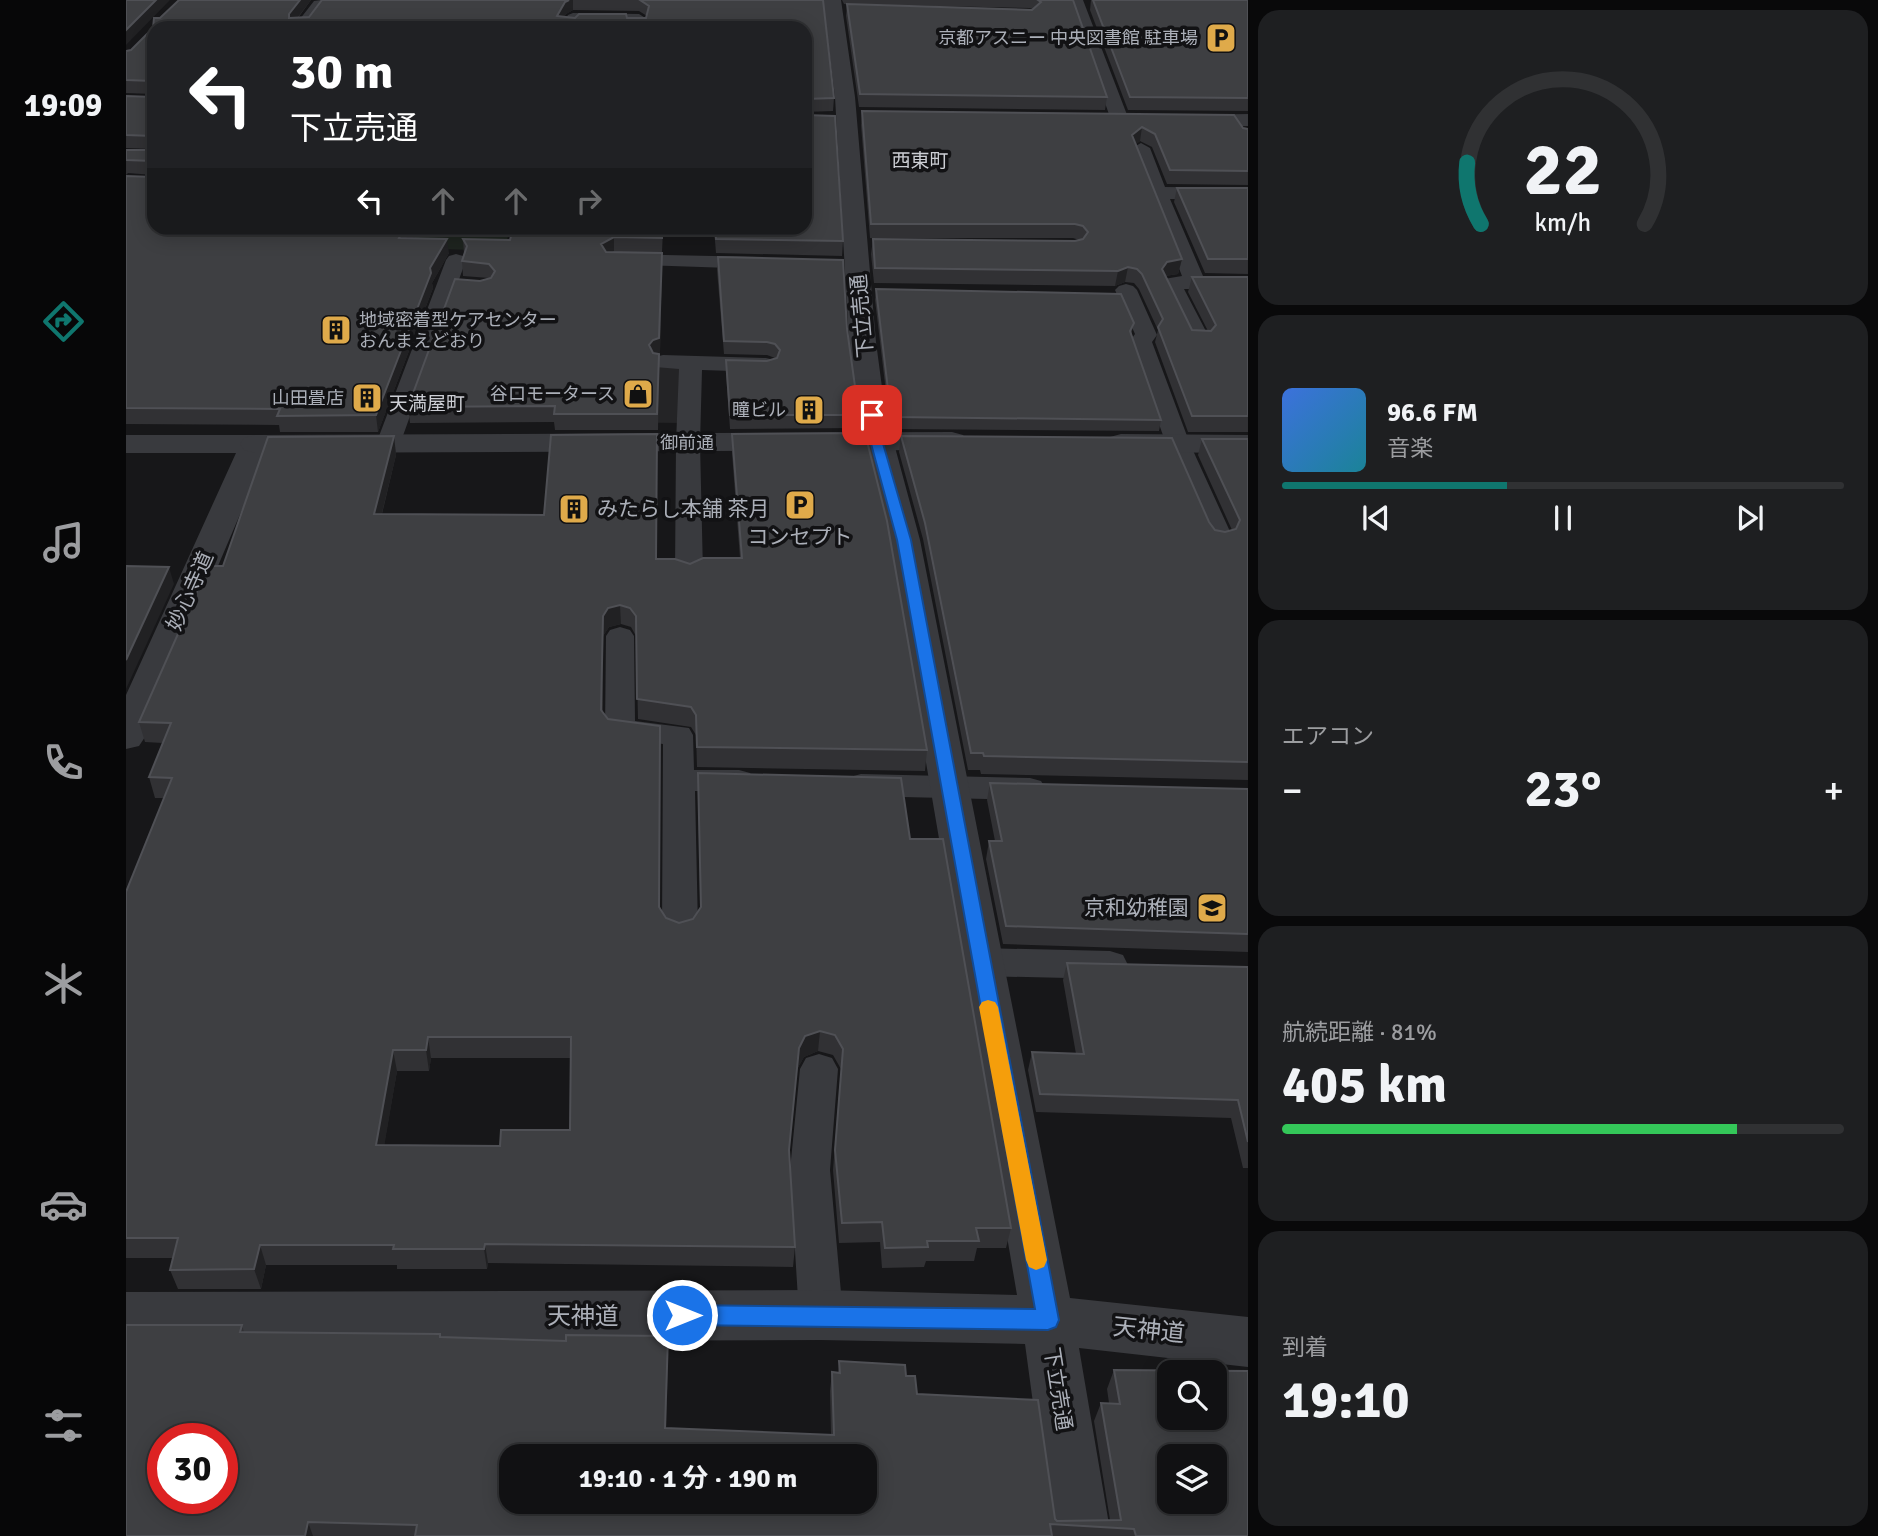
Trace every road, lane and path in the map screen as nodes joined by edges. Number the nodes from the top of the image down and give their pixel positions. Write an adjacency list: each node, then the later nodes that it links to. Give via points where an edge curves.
1 (1080, 2): 10 (lane)
2 (319, 4): 4 (lane)
3 (837, 7): 8 (street, 下立売通)
4 (306, 21)
5 (572, 21): 6 (lane)
6 (639, 21)
7 (873, 117): 8 (street)
8 (841, 119): 15 (street, 下立売通)
9 (1093, 119): 10 (street)
10 (1120, 120): 11 (street)
11 (1245, 126)
12 (1140, 148): 13 (lane)
13 (1158, 193): 14 (lane); 20 (lane)
14 (1248, 194)
15 (861, 253): 19 (lane); 27 (street, 下立売通, via 867,291 868,390)
16 (456, 260): 33 (lane, via 458,285)
17 (614, 260): 18 (lane)
18 (776, 264)
19 (831, 265)
20 (1195, 282): 21 (lane); 23 (lane, via 1171,283)
21 (1248, 283)
22 (1102, 296): 34 (lane, via 1128,293 1146,335 1141,341)
23 (1199, 339)
24 (663, 362): 25 (lane)
25 (691, 363): 26 (lane); 29 (lane)
26 (766, 365)
27 (876, 440): 28 (street, 御前通); 29 (street, 御前通); 43 (street, 下立売通, via 904,540)
28 (986, 441)
29 (688, 443): 33 (street, 御前通); 37 (lane)
30 (1096, 443): 34 (street)
31 (126, 444): 32 (street, 御前通)
32 (255, 444): 33 (street, 御前通); 39 (street, 妙心寺道)
33 (388, 444)
34 (1178, 444): 35 (street); 36 (lane)
35 (1248, 444)
36 (1220, 538)
37 (689, 573)
38 (620, 636): 40 (lane, via 620,730 678,735)
39 (126, 737)
40 (678, 780): 41 (lane); 45 (lane)
41 (773, 782)
42 (828, 784): 43 (lane)
43 (950, 787): 44 (lane); 46 (street, 下立売通)
44 (1058, 789)
45 (680, 928)
46 (980, 962): 47 (lane); 51 (street, 下立売通)
47 (1141, 965)
48 (819, 1069): 49 (lane, via 810,1170)
49 (821, 1315): 50 (street, 天神道); 51 (street, 天神道)
50 (126, 1317)
51 (1048, 1320): 52 (street, 天神道); 53 (street, 下立売通)
52 (1248, 1342)
53 (1081, 1536)

